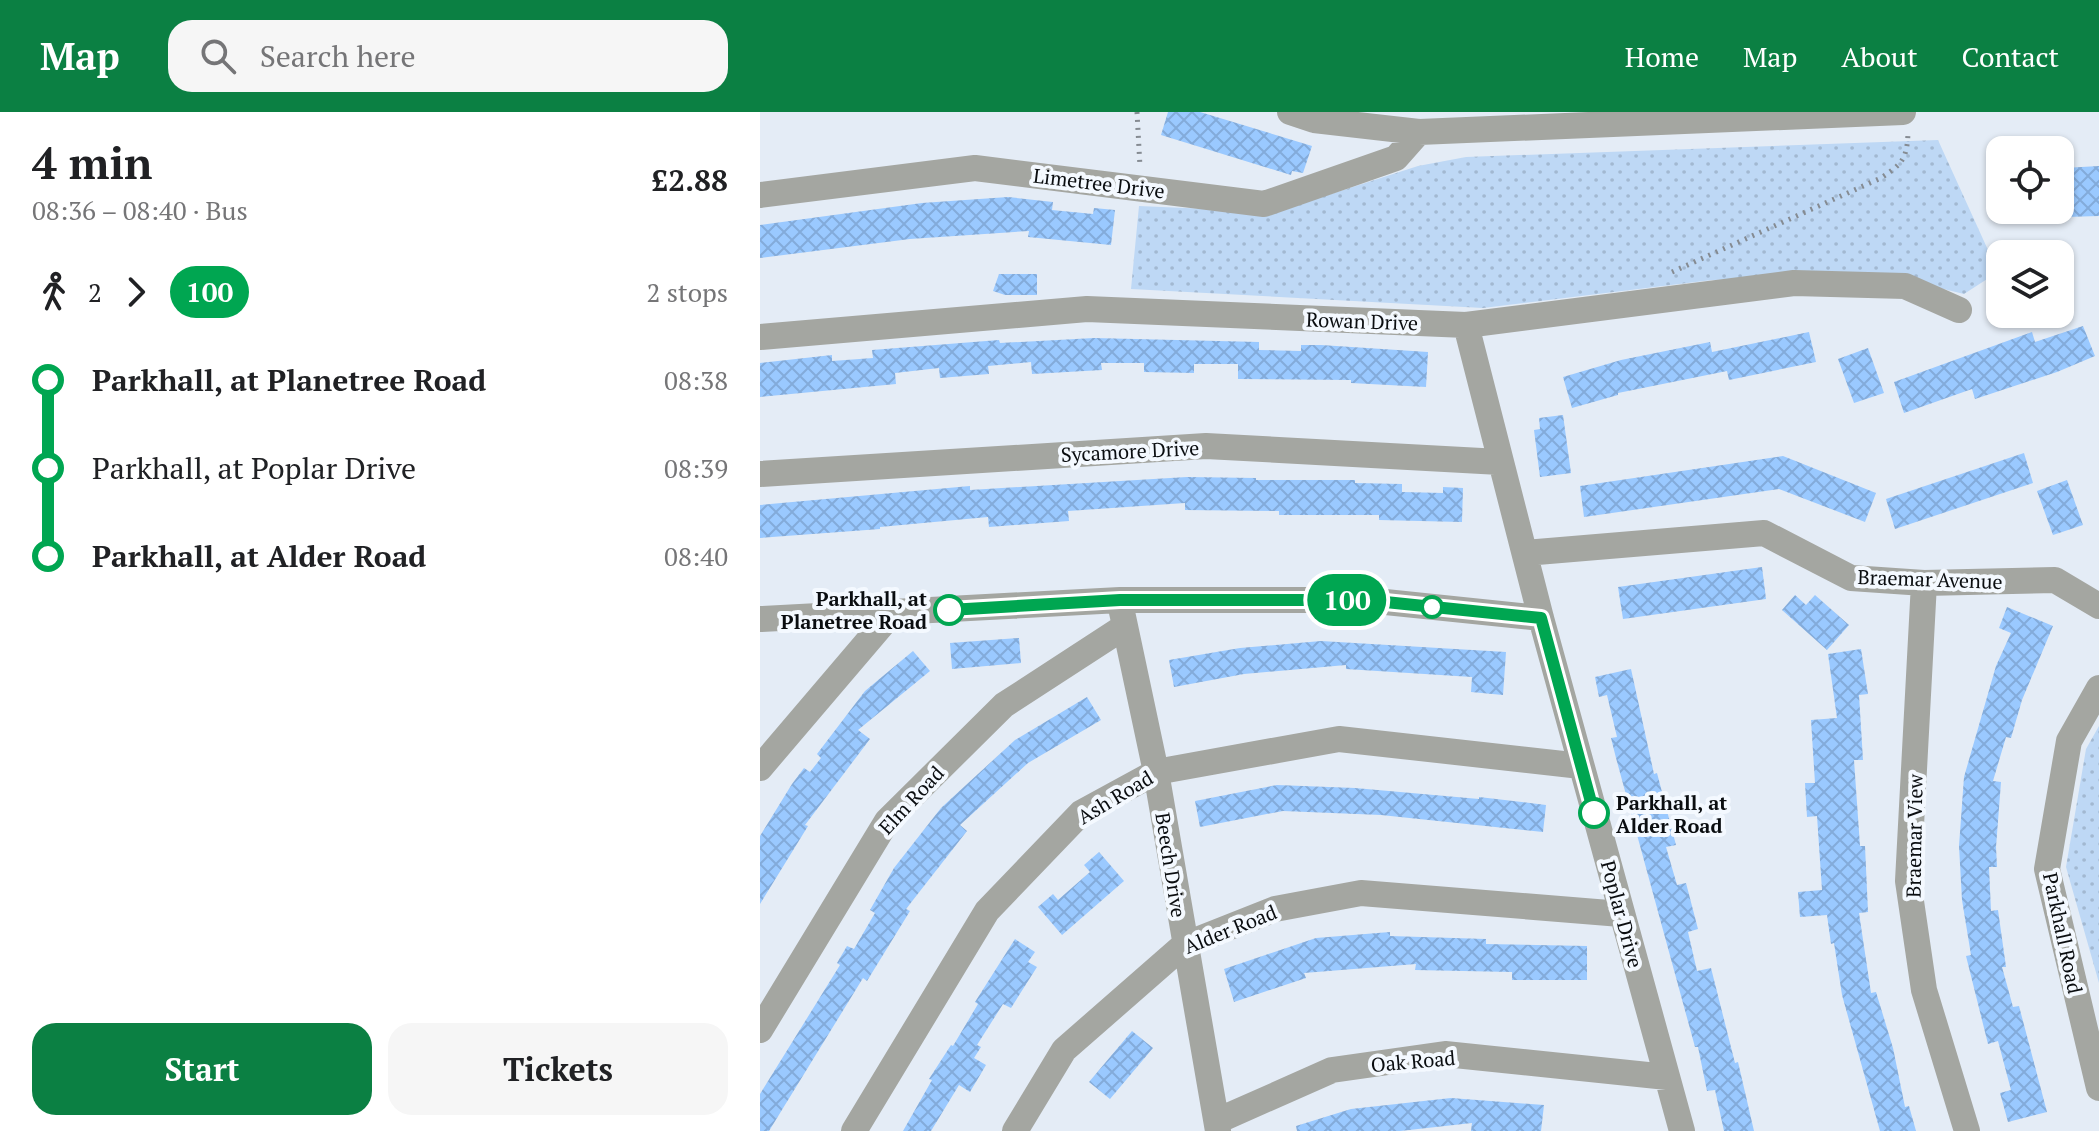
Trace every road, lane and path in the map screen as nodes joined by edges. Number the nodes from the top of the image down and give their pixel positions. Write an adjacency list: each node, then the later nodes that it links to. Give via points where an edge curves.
1 (1137, 112): 5 (path)
2 (1290, 112): 4 (street, via 1314,120)
3 (1905, 118): 4 (street); 7 (path, via 1907,150 1900,165 1666,275)
4 (1419, 132): 5 (street, Limetree Drive, via 1396,158 1264,204)
5 (1139, 188): 6 (street, Limetree Drive, via 975,168)
6 (760, 195)
7 (1649, 302): 8 (street, Rowan Drive, via 1794,283 1905,286); 9 (street, Rowan Drive)
8 (1959, 310)
9 (1466, 325): 10 (street, Rowan Drive, via 1087,309); 11 (street, Poplar Drive)
10 (760, 337)
11 (1500, 462): 12 (street, Sycamore Drive, via 1206,446); 13 (street, Poplar Drive)
12 (760, 474)
13 (1525, 553): 14 (street, Braemar Avenue, via 1764,533 1851,578); 18 (street, Poplar Drive)
14 (1924, 583): 16 (street, Braemar Avenue, via 2055,580); 34 (street, Braemar View, via 1908,881 1924,990)
15 (1120, 600): 17 (street); 18 (street, via 1366,600); 20 (street, Beech Drive)
16 (2099, 606)
17 (892, 613): 19 (street); 23 (street)
18 (1541, 618): 22 (street, Poplar Drive)
19 (760, 619)
20 (1124, 627): 24 (street, Beech Drive); 27 (street, Elm Road, via 1004,705 887,821)
21 (2099, 688): 29 (street, Parkhall Road, via 2069,741 2047,869)
22 (1581, 766): 24 (street, Ash Road, via 1339,739); 25 (street, Poplar Drive)
23 (760, 768)
24 (1156, 772): 26 (street, Beech Drive); 31 (street, Ash Road, via 1081,813 987,911)
25 (1621, 914): 26 (street, Alder Road, via 1361,893 1275,909); 28 (street, Poplar Drive)
26 (1184, 945): 30 (street, Beech Drive); 32 (street, Alder Road, via 1064,1050)
27 (760, 1030)
28 (1667, 1077): 30 (street, Oak Road, via 1445,1054 1332,1070); 33 (street, Poplar Drive)
29 (2099, 1088)
30 (1217, 1126)
31 (854, 1131)
32 (1015, 1131)
33 (1682, 1131)
34 (1967, 1131)

